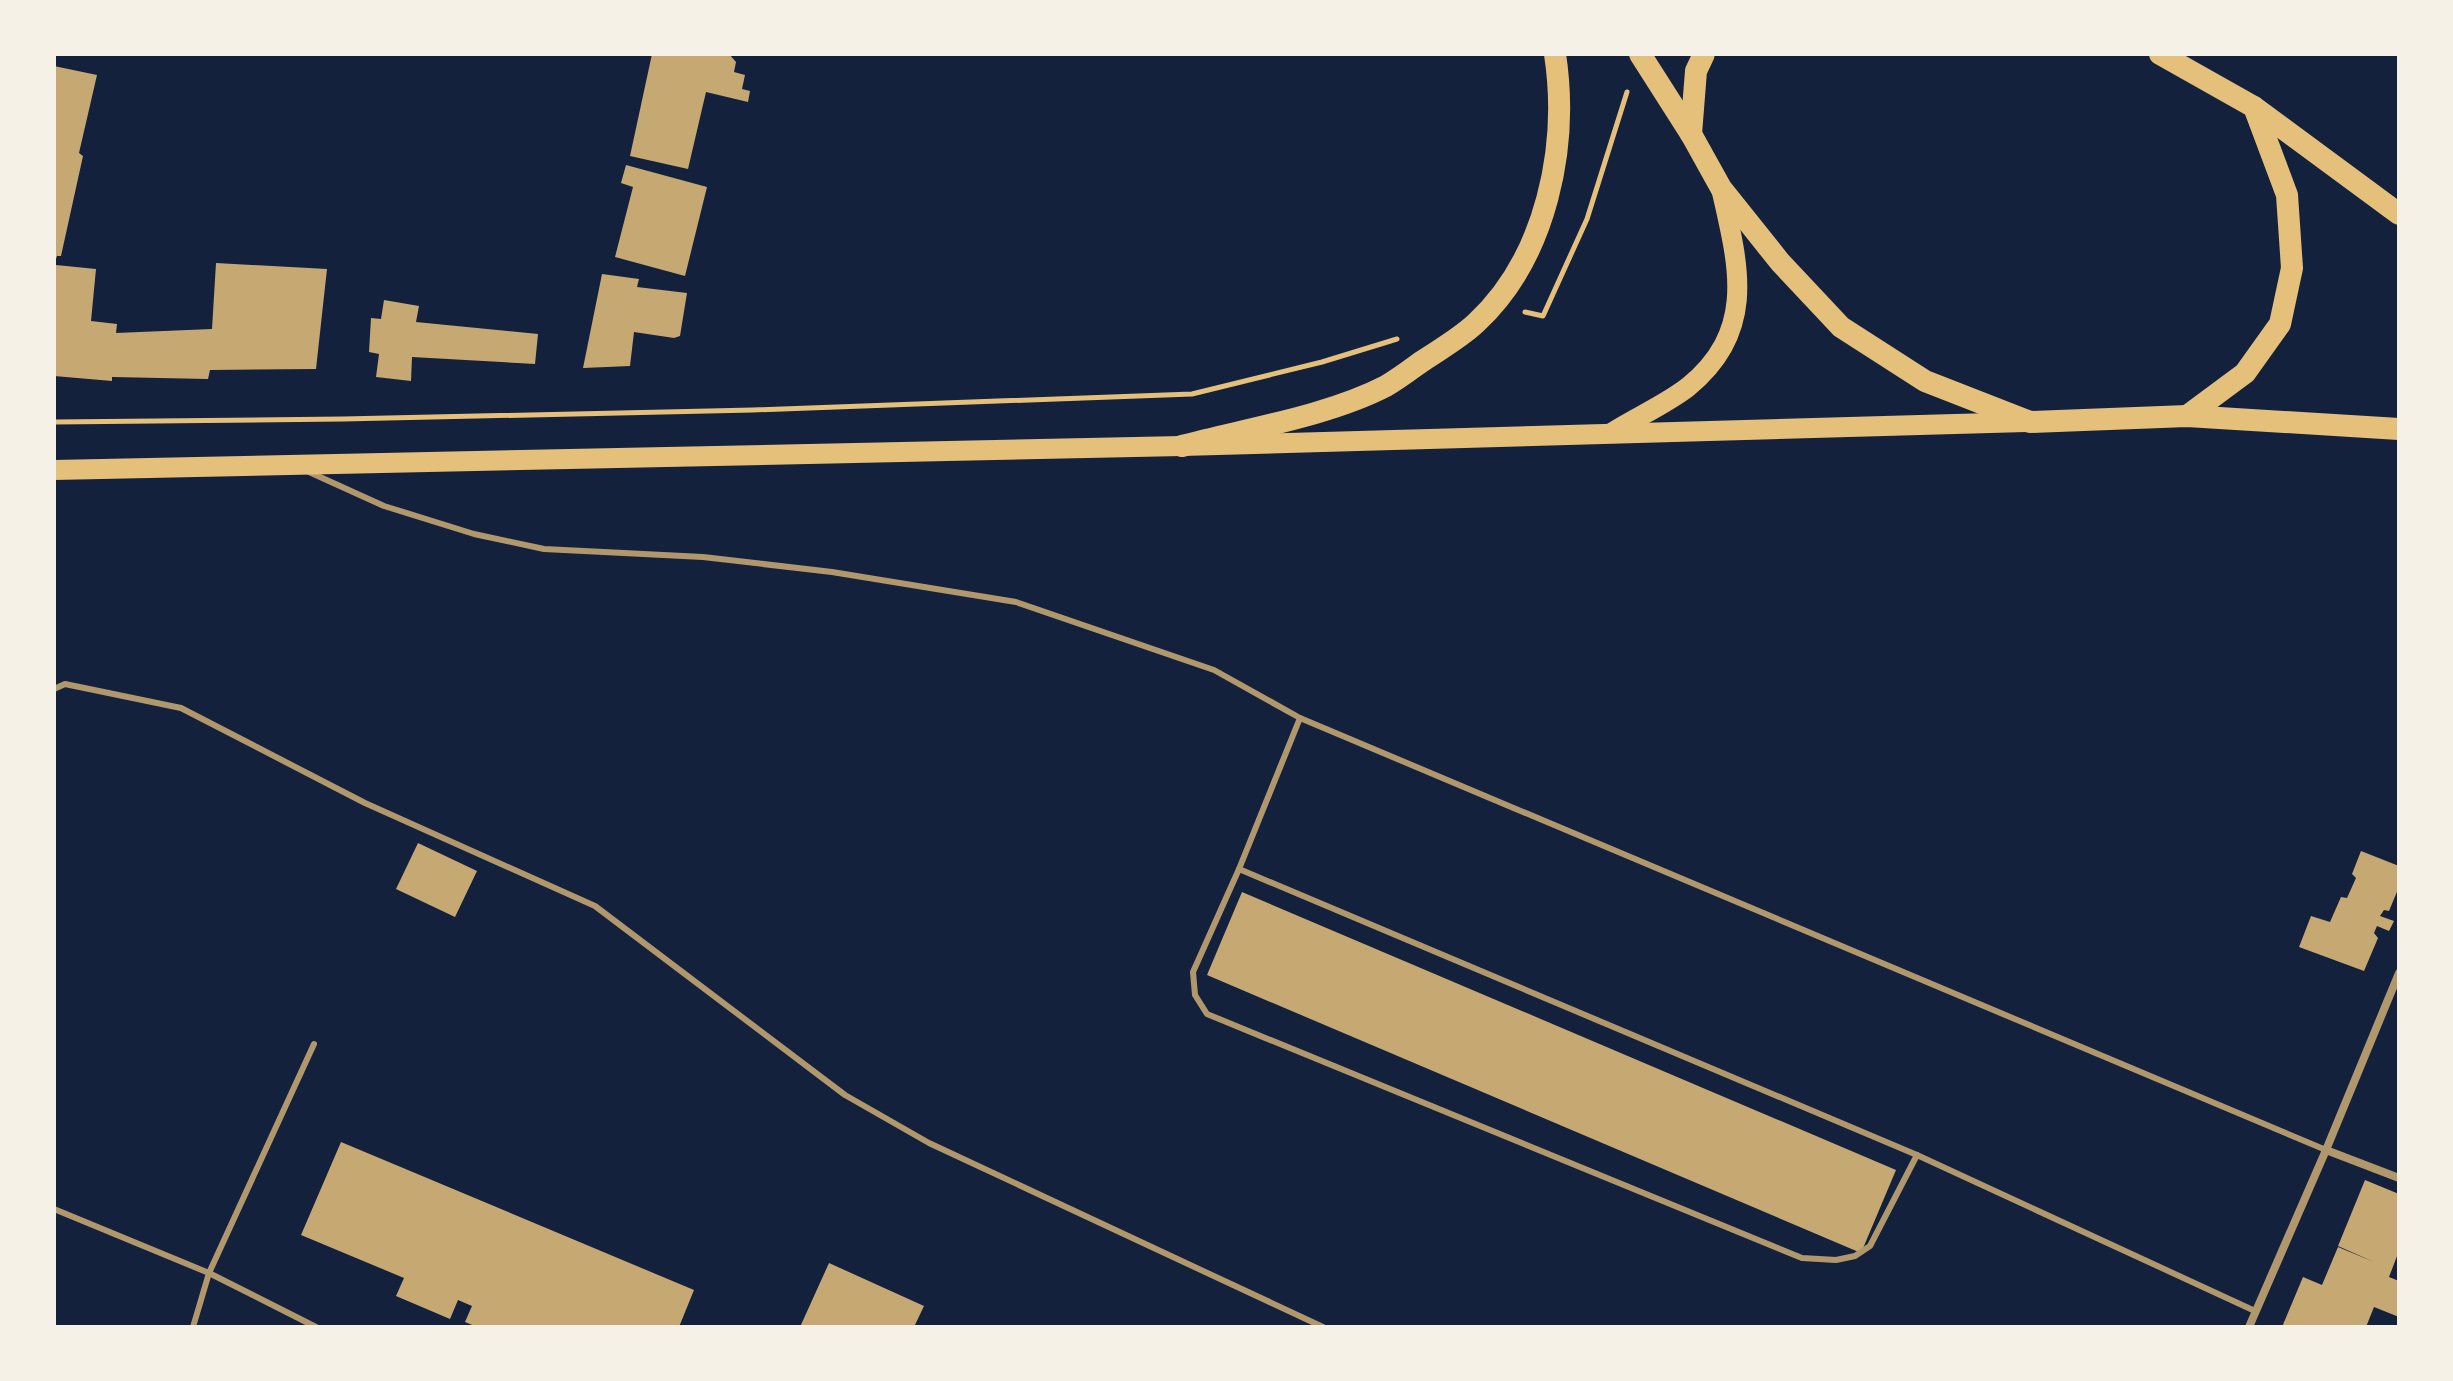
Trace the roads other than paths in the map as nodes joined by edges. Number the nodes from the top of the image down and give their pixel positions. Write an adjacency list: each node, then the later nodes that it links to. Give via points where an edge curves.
1 (1555, 54): 13 (highway, via 1559,131 1553,184 1516,270 1475,324 1386,386 1323,410)
2 (1640, 54): 6 (highway)
3 (1704, 54): 6 (highway, via 1696,71)
4 (2160, 54): 5 (highway)
5 (2254, 107): 8 (highway); 9 (highway, via 2287,195 2292,268 2280,324 2245,373)
6 (1691, 134): 7 (highway)
7 (1721, 188): 10 (highway, via 1841,327 1925,381); 12 (main road, via 1738,284 1734,324 1718,355 1687,387)
8 (2399, 214)
9 (2187, 416): 10 (highway); 11 (highway)
10 (2030, 422): 12 (main road)
11 (2399, 429)
12 (1609, 434): 13 (main road)
13 (1182, 446): 14 (main road)
14 (295, 466): 15 (main road); 17 (lane, via 384,506 544,549 746,562 1016,602 1214,670)
15 (54, 470)
16 (54, 689): 29 (lane, via 65,684 181,708 365,803 595,906 845,1095 917,1136)
17 (1300, 718): 18 (lane); 21 (lane)
18 (1239, 869): 22 (lane); 22 (lane, via 1193,972 1195,995 1207,1014 1802,1258 1836,1260 1870,1246)
19 (2399, 973): 21 (street)
20 (314, 1044): 25 (lane)
21 (2326, 1150): 23 (street); 26 (street)
22 (1917, 1155): 26 (lane)
23 (2399, 1178)
24 (54, 1209): 25 (lane)
25 (209, 1273): 27 (lane); 28 (lane)
26 (2255, 1311): 30 (street)
27 (193, 1327)
28 (316, 1327)
29 (1323, 1327)
30 (2249, 1327)

